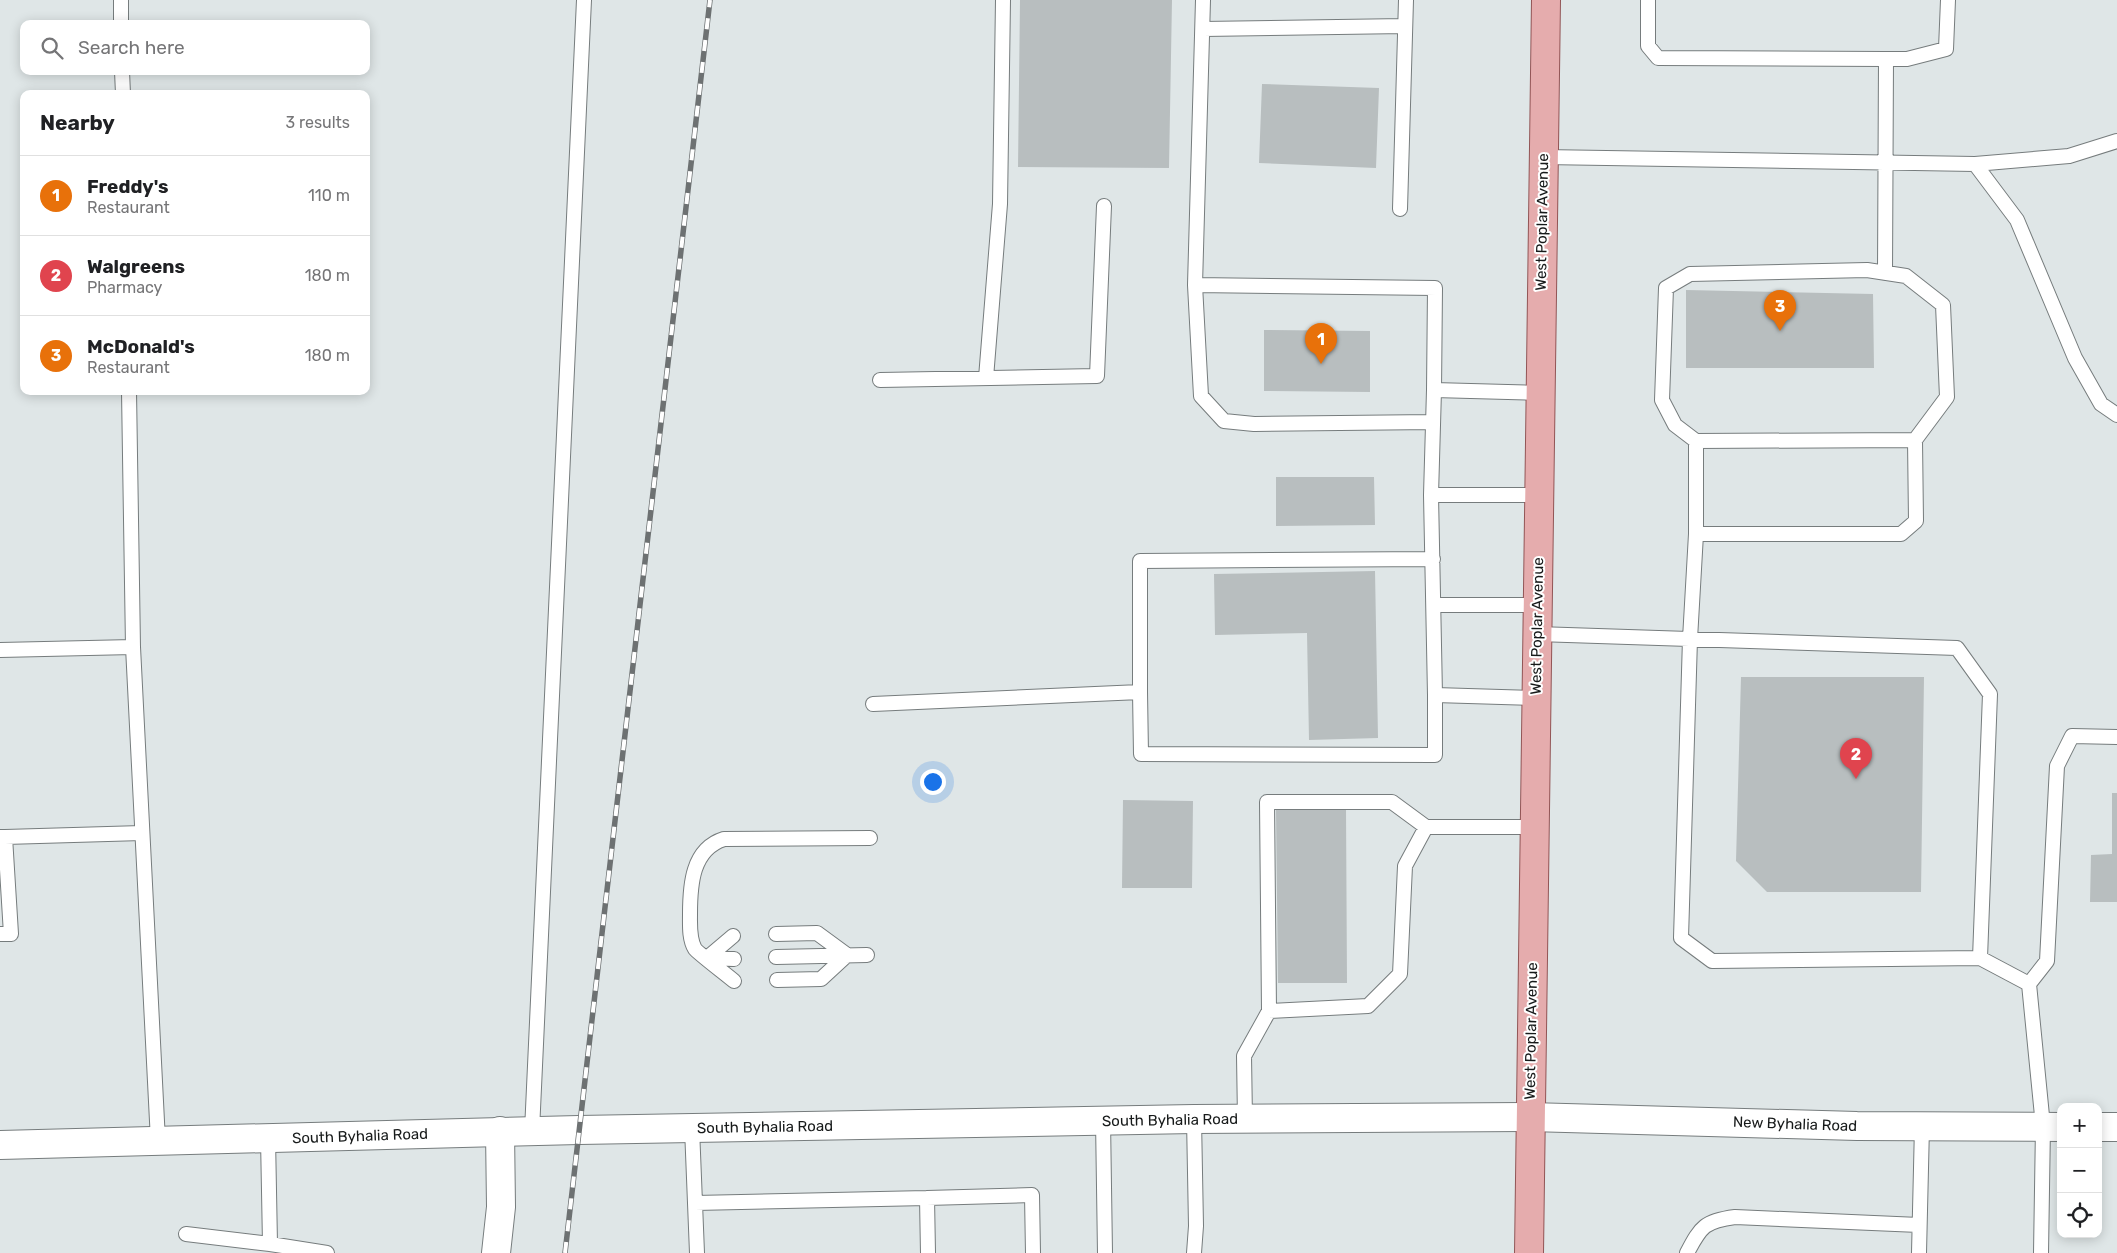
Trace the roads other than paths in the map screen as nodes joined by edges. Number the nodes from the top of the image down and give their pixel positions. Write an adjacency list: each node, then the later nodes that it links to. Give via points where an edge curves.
1 (121, 0): 9 (lane)
2 (584, 0): 75 (lane)
3 (1003, 0): 23 (lane, via 1000,204)
4 (1204, 0): 11 (lane)
5 (1406, 0): 10 (lane)
6 (1546, 0): 16 (main road, West Poplar Avenue)
7 (1648, 0): 12 (lane, via 1648,46 1658,58)
8 (1948, 0): 12 (lane, via 1946,49)
9 (121, 20)
10 (1405, 26): 11 (lane); 20 (lane)
11 (1203, 30): 22 (lane)
12 (1886, 59): 17 (lane)
13 (122, 75): 14 (lane)
14 (123, 90)
15 (2117, 141): 18 (lane, via 2069,156)
16 (1543, 157): 17 (lane); 26 (main road, West Poplar Avenue)
17 (1886, 162): 18 (lane); 21 (lane)
18 (1975, 164): 28 (lane, via 2017,220 2074,358 2101,404)
19 (1104, 206): 23 (lane, via 1097,376)
20 (1400, 209)
21 (1885, 273): 30 (lane, via 1906,276 1943,306 1947,397); 31 (lane, via 1867,270 1690,274 1666,288 1662,400 1675,425)
22 (1196, 285): 25 (lane, via 1435,288); 29 (lane, via 1201,396 1224,421 1254,424)
23 (986, 378): 24 (lane)
24 (880, 380)
25 (1434, 390): 26 (lane); 29 (lane)
26 (1540, 393): 33 (main road, West Poplar Avenue)
27 (128, 395): 40 (lane)
28 (2117, 415)
29 (1433, 422): 32 (lane)
30 (1915, 440): 31 (lane); 34 (lane, via 1916,521 1901,534)
31 (1696, 441): 34 (lane)
32 (1431, 494): 33 (lane); 35 (lane)
33 (1539, 494): 37 (main road, West Poplar Avenue)
34 (1696, 534): 39 (lane)
35 (1433, 559): 36 (lane); 42 (lane, via 1140,561)
36 (1434, 605): 37 (lane); 43 (lane)
37 (1537, 605): 38 (main road, West Poplar Avenue)
38 (1537, 634): 39 (lane); 44 (main road, West Poplar Avenue)
39 (1690, 639): 59 (lane, via 1956,648 1990,694); 59 (lane, via 1681,938 1712,961)
40 (133, 647): 41 (lane); 49 (lane)
41 (0, 650)
42 (1140, 692): 43 (lane, via 1141,754 1435,755); 45 (lane)
43 (1435, 696): 44 (lane)
44 (1536, 698): 48 (main road, West Poplar Avenue)
45 (873, 704)
46 (2117, 737): 63 (lane, via 2072,736 2057,766 2047,961)
47 (1426, 827): 48 (lane); 64 (lane, via 1405,866 1400,974 1368,1006); 64 (lane, via 1392,802 1268,802)
48 (1534, 827): 65 (main road, West Poplar Avenue)
49 (142, 833): 50 (lane); 77 (lane)
50 (3, 837): 52 (lane, via 11,934)
51 (870, 838): 58 (lane, via 724,839 713,843 696,864 690,889 690,933 695,949)
52 (0, 934)
53 (776, 934): 55 (lane, via 817,933)
54 (733, 936): 58 (lane)
55 (847, 955): 56 (lane); 57 (lane); 61 (lane, via 821,980)
56 (867, 955)
57 (776, 957)
58 (707, 958): 60 (lane); 62 (lane)
59 (1980, 958): 63 (lane)
60 (734, 959)
61 (777, 980)
62 (734, 981)
63 (2029, 984): 70 (lane)
64 (1269, 1011): 67 (lane, via 1244,1056)
65 (1530, 1117): 67 (main road, South Byhalia Road); 69 (main road, New Byhalia Road); 91 (main road, West Poplar Avenue)
66 (1194, 1119): 67 (main road, South Byhalia Road); 68 (main road, South Byhalia Road); 90 (lane)
67 (1245, 1119)
68 (1103, 1120): 73 (main road, South Byhalia Road); 89 (lane)
69 (1922, 1126): 70 (main road, New Byhalia Road); 81 (lane)
70 (2052, 1126): 94 (lane)
71 (2102, 1127): 72 (main road)
72 (2117, 1127)
73 (692, 1128): 75 (main road, South Byhalia Road); 80 (lane)
74 (500, 1131): 75 (main road, South Byhalia Road); 76 (main road, South Byhalia Road); 85 (main road, via 501,1206)
75 (532, 1131)
76 (268, 1138): 77 (main road, South Byhalia Road); 83 (lane)
77 (158, 1141): 78 (main road, South Byhalia Road)
78 (0, 1145)
79 (926, 1198): 80 (lane); 87 (lane); 88 (lane, via 1032,1195)
80 (695, 1203): 86 (lane)
81 (1919, 1224): 92 (lane, via 1735,1217 1712,1220 1695,1236); 93 (lane)
82 (186, 1234): 83 (lane)
83 (270, 1244): 84 (lane)
84 (327, 1253)
85 (496, 1253)
86 (697, 1253)
87 (928, 1253)
88 (1033, 1253)
89 (1106, 1253)
90 (1194, 1253)
91 (1529, 1253)
92 (1687, 1253)
93 (1919, 1253)
94 (2041, 1253)

